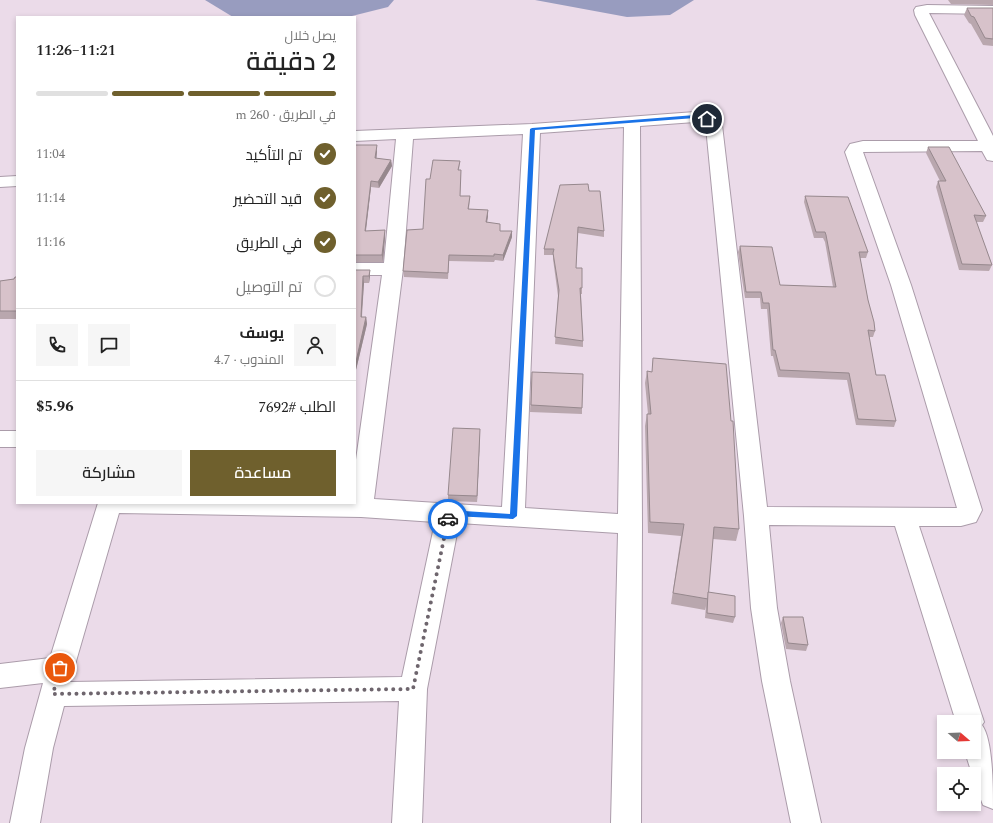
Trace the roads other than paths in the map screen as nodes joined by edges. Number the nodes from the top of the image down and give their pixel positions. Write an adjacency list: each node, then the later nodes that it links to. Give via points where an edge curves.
1 (993, 10): 7 (street, via 921,10)
2 (993, 112): 7 (street)
3 (632, 121): 4 (street); 19 (street, via 695,116 707,119 714,126); 21 (street)
4 (532, 129): 5 (street); 18 (street)
5 (405, 134): 6 (street); 11 (street)
6 (356, 136)
7 (989, 140): 20 (street, via 863,146 856,148 854,152 910,312 970,510 961,517)
8 (16, 181): 9 (street)
9 (0, 182)
10 (356, 269): 11 (street)
11 (393, 269): 16 (street)
12 (0, 439): 13 (street)
13 (16, 439)
14 (110, 504): 15 (street); 22 (street)
15 (257, 505): 16 (street)
16 (361, 508): 17 (street)
17 (449, 513): 18 (street); 24 (street)
18 (513, 516): 21 (street)
19 (756, 516): 20 (street); 32 (street, via 765,615)
20 (904, 516): 26 (street)
21 (630, 524): 31 (street)
22 (60, 668): 23 (street); 25 (street)
23 (0, 676)
24 (413, 689): 25 (street); 30 (street)
25 (53, 694): 29 (street)
26 (968, 715)
27 (981, 757): 28 (street)
28 (993, 794)
29 (24, 823)
30 (407, 823)
31 (626, 823)
32 (806, 823)

